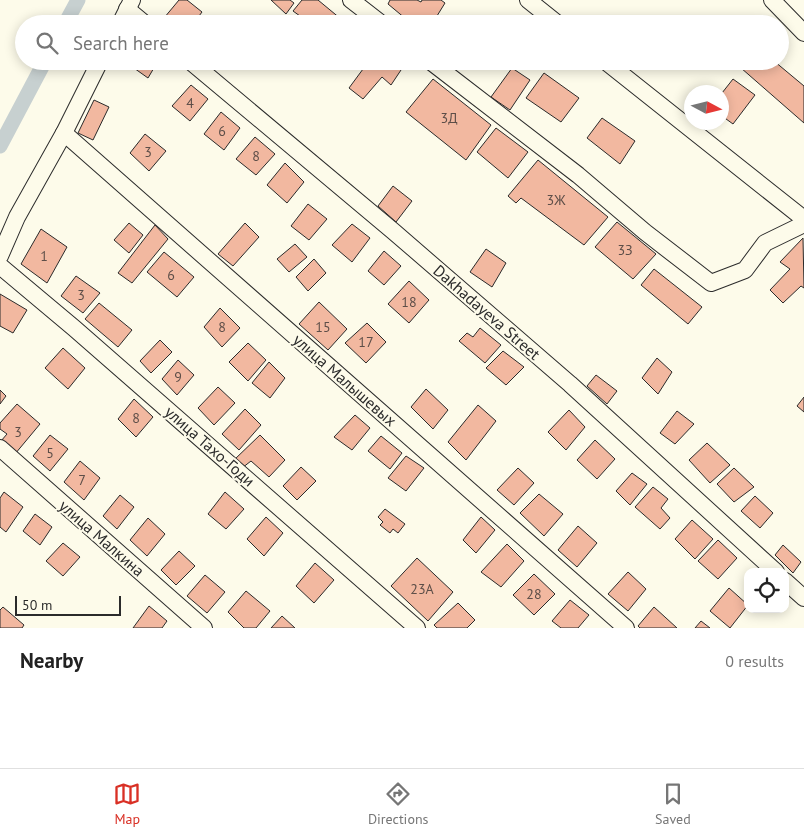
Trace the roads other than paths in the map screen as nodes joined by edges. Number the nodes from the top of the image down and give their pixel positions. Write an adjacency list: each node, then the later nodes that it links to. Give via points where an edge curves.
1 (351, 0): 6 (street)
2 (528, 0): 7 (street)
3 (772, 0): 8 (street)
4 (129, 4): 5 (street)
5 (138, 15)
6 (370, 15)
7 (547, 15)
8 (787, 15)
9 (789, 18): 10 (street)
10 (804, 33)
11 (96, 70): 15 (street)
12 (201, 70): 21 (street, Dakhadayeva Street, via 570,384)
13 (442, 70): 17 (street, via 578,175 710,283 746,270 765,243)
14 (616, 70): 16 (street)
15 (64, 133): 18 (street, via 17,217); 26 (street, улица Малышевых)
16 (804, 219)
17 (804, 224)
18 (0, 256)
19 (0, 266): 25 (street, улица Тахо-Годи)
20 (0, 448): 24 (street, улица Малкина)
21 (772, 568)
22 (789, 585): 23 (street)
23 (804, 598)
24 (204, 628)
25 (417, 628)
26 (626, 628)

